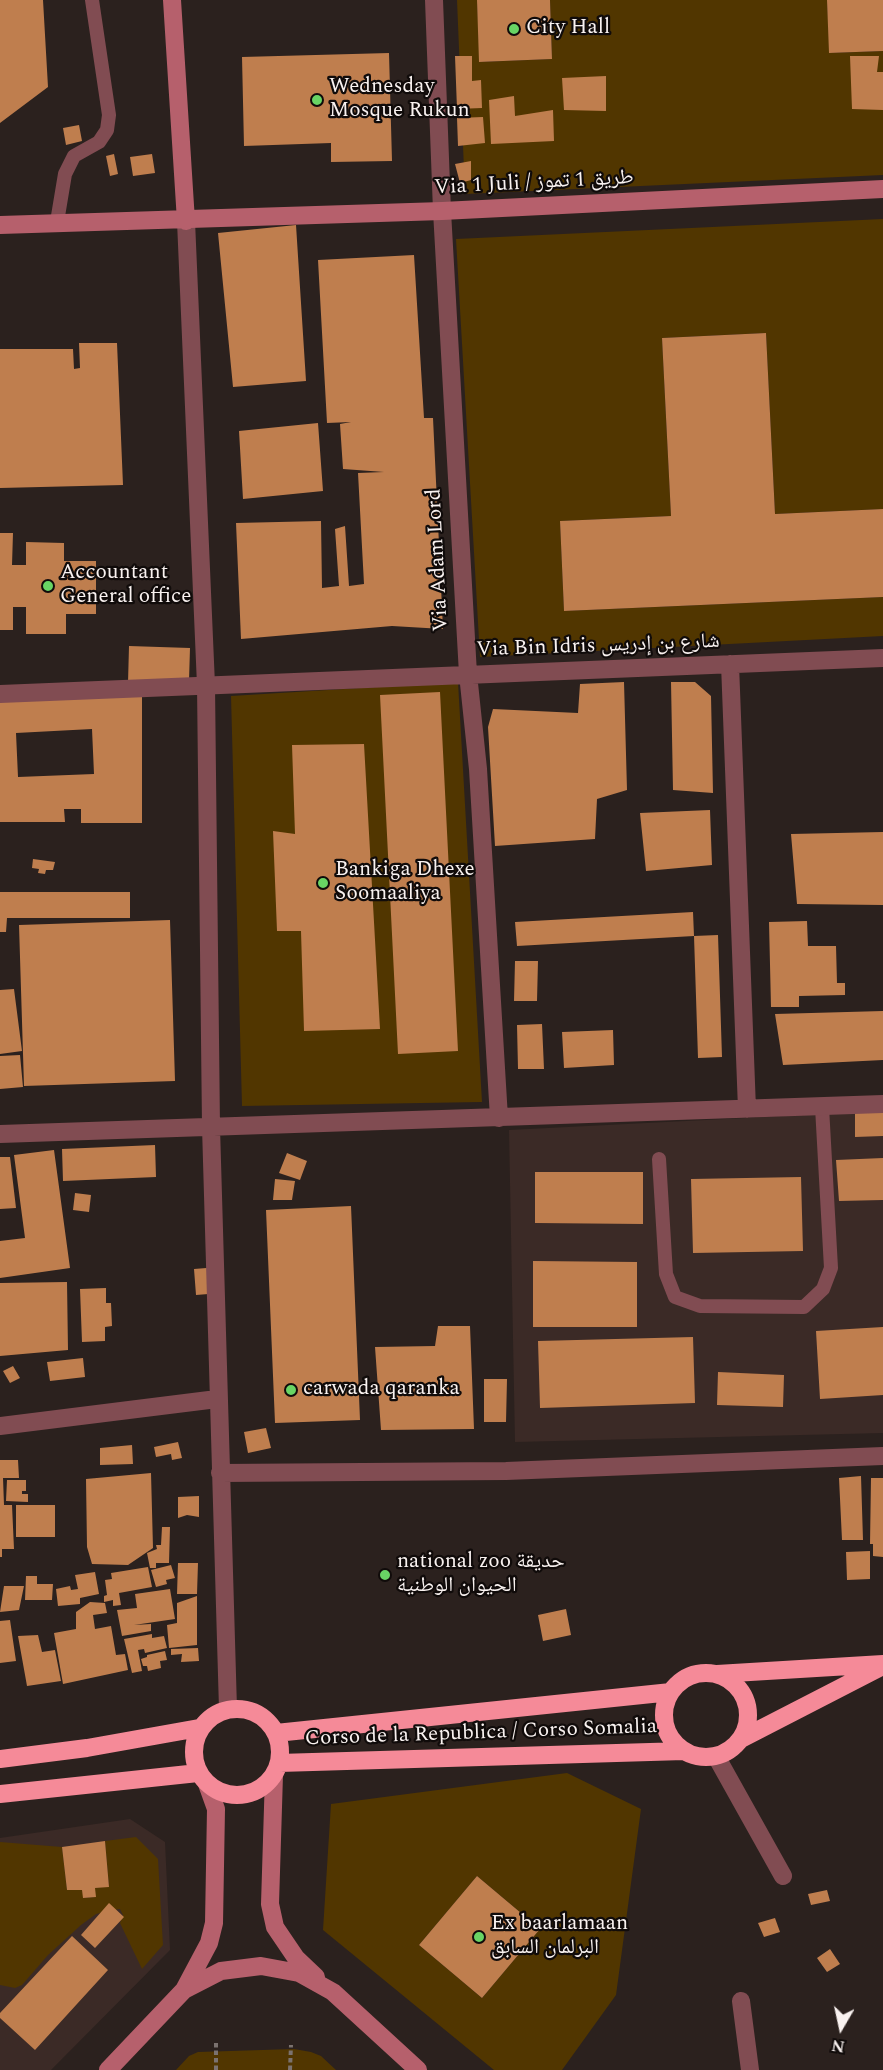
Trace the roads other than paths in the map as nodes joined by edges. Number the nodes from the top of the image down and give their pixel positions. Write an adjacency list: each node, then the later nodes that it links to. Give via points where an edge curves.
1 (92, 0): 7 (lane, via 109,115 107,130 99,142 74,156 65,174)
2 (172, 0): 6 (main road)
3 (434, 0): 5 (street, Via Adam Lord)
4 (883, 189): 5 (main road, Via 1 Juli / طريق 1 تموز)
5 (442, 211): 6 (main road, Via 1 Juli / طريق 1 تموز); 11 (street, Via Adam Lord)
6 (186, 221): 7 (main road, Via 1 Juli / طريق 1 تموز); 12 (street)
7 (57, 222): 8 (main road, Via 1 Juli / طريق 1 تموز)
8 (0, 225)
9 (883, 658): 10 (street, Via Bin Idris شارع بن إدريس)
10 (730, 664): 11 (street, Via Bin Idris شارع بن إدريس); 16 (street)
11 (468, 674): 12 (street, Via Bin Idris شارع بن إدريس); 17 (street, Via Adam Lord, via 478,769)
12 (206, 685): 13 (street, Via Bin Idris شارع بن إدريس); 18 (street)
13 (0, 694)
14 (883, 1104): 15 (street)
15 (822, 1107): 16 (street); 20 (lane, via 831,1268 822,1289 804,1307 700,1306 675,1296 666,1274)
16 (747, 1109): 17 (street)
17 (498, 1118): 18 (street)
18 (211, 1127): 19 (street); 21 (street)
19 (0, 1134)
20 (659, 1159)
21 (217, 1400): 22 (street); 24 (street)
22 (0, 1426)
23 (883, 1456): 24 (street, via 506,1471)
24 (220, 1473): 28 (street)
25 (883, 1665): 26 (highway); 31 (highway)
26 (713, 1674): 27 (highway, via 689,1677); 31 (highway, via 727,1678 745,1699 749,1712)
27 (670, 1692): 30 (highway, Corso de la Republica / Corso Somalia); 32 (highway, via 664,1718 674,1742)
28 (228, 1709): 29 (highway); 30 (highway, via 243,1708 256,1713)
29 (199, 1728): 34 (highway); 36 (highway, via 193,1750)
30 (276, 1733): 35 (highway, via 280,1748)
31 (741, 1739): 33 (highway, via 735,1747)
32 (684, 1751): 33 (highway, via 694,1756); 35 (highway, Corso de la Republica / Corso Somalia)
33 (716, 1756): 38 (street)
34 (0, 1759)
35 (277, 1769): 36 (highway, via 266,1785 243,1795 230,1795); 40 (main road, via 270,1904 275,1927 296,1958)
36 (203, 1778): 37 (highway); 39 (main road, via 216,1809 214,1923 209,1943)
37 (0, 1794)
38 (783, 1876)
39 (184, 1990): 40 (main road, via 221,1971 261,1966 299,1973); 42 (main road)
40 (333, 1992): 43 (main road)
41 (741, 2001): 44 (street)
42 (108, 2070)
43 (418, 2070)
44 (750, 2070)

